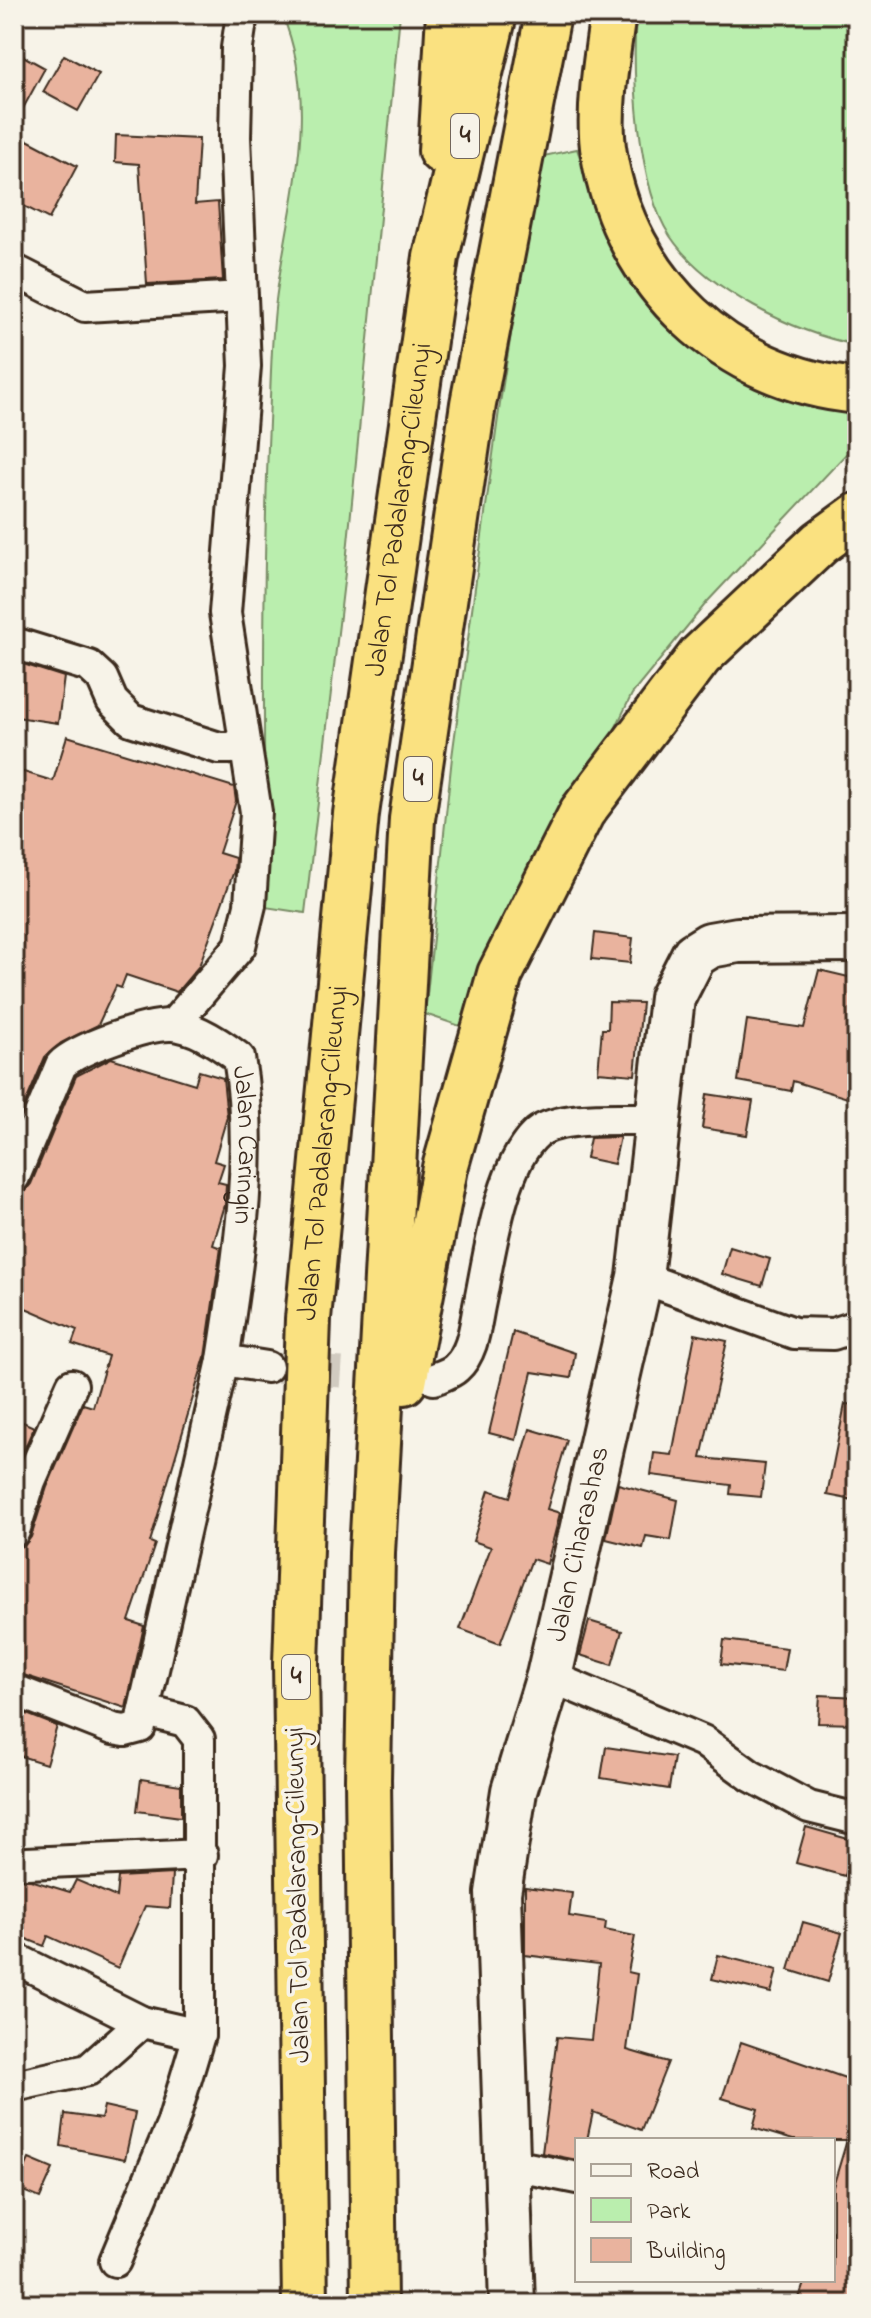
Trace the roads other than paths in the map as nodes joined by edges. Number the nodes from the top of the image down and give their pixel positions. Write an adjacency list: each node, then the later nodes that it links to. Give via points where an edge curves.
1 (242, 14): 8 (street, via 235,137)
2 (449, 14): 6 (highway)
3 (494, 14): 6 (highway, Jalan Tol Padalarang–Cileunyi / 4)
4 (548, 14): 24 (highway, Jalan Tol Padalarang–Cileunyi / 4, via 473,404 412,819)
5 (613, 14): 9 (highway, via 603,154 624,230 640,257 665,295 740,353 800,380)
6 (436, 257): 38 (highway, Jalan Tol Padalarang–Cileunyi / 4, via 356,814 308,1319 296,1663)
7 (14, 270): 8 (street, via 85,306)
8 (242, 297): 12 (street, via 245,366 225,613)
9 (857, 391)
10 (857, 516): 24 (highway, via 820,543 700,656 582,812 514,943 500,974 445,1168)
11 (14, 643): 12 (street, via 89,666 131,720 219,748 232,748)
12 (244, 739): 14 (street, via 256,812 244,932 240,946)
13 (857, 939): 15 (street, Jalan Ciharashas, via 738,940 710,945 694,955 672,998)
14 (173, 1025): 16 (street, via 70,1056 61,1065); 19 (street, Jalan Caringin, via 220,1043 239,1058 244,1086 244,1202)
15 (657, 1119): 17 (street, Jalan Ciharashas); 21 (street, via 558,1124 537,1133 515,1166 500,1205 472,1342 456,1368)
16 (14, 1177)
17 (640, 1277): 18 (street, via 794,1333 833,1334); 25 (street, Jalan Ciharashas)
18 (857, 1326)
19 (223, 1360): 20 (street); 27 (street)
20 (267, 1367)
21 (434, 1379)
22 (72, 1385): 23 (street)
23 (14, 1531)
24 (372, 1553): 39 (highway, Jalan Tol Padalarang–Cileunyi / 4, via 368,1779)
25 (549, 1676): 28 (street, via 703,1741 751,1776 809,1807); 35 (street, Jalan Ciharashas, via 514,1791 498,1893)
26 (14, 1690): 27 (street, via 125,1731 140,1727)
27 (146, 1711): 29 (street, via 185,1721 199,1739)
28 (857, 1819)
29 (202, 1855): 30 (street); 33 (street)
30 (27, 1863)
31 (14, 1958): 32 (street)
32 (142, 2022): 33 (street); 34 (street, via 88,2070)
33 (199, 2035): 37 (street, via 172,2125)
34 (14, 2086)
35 (507, 2164): 36 (street); 40 (street, Jalan Ciharashas)
36 (575, 2178)
37 (115, 2261)
38 (305, 2304)
39 (374, 2304)
40 (512, 2304)

